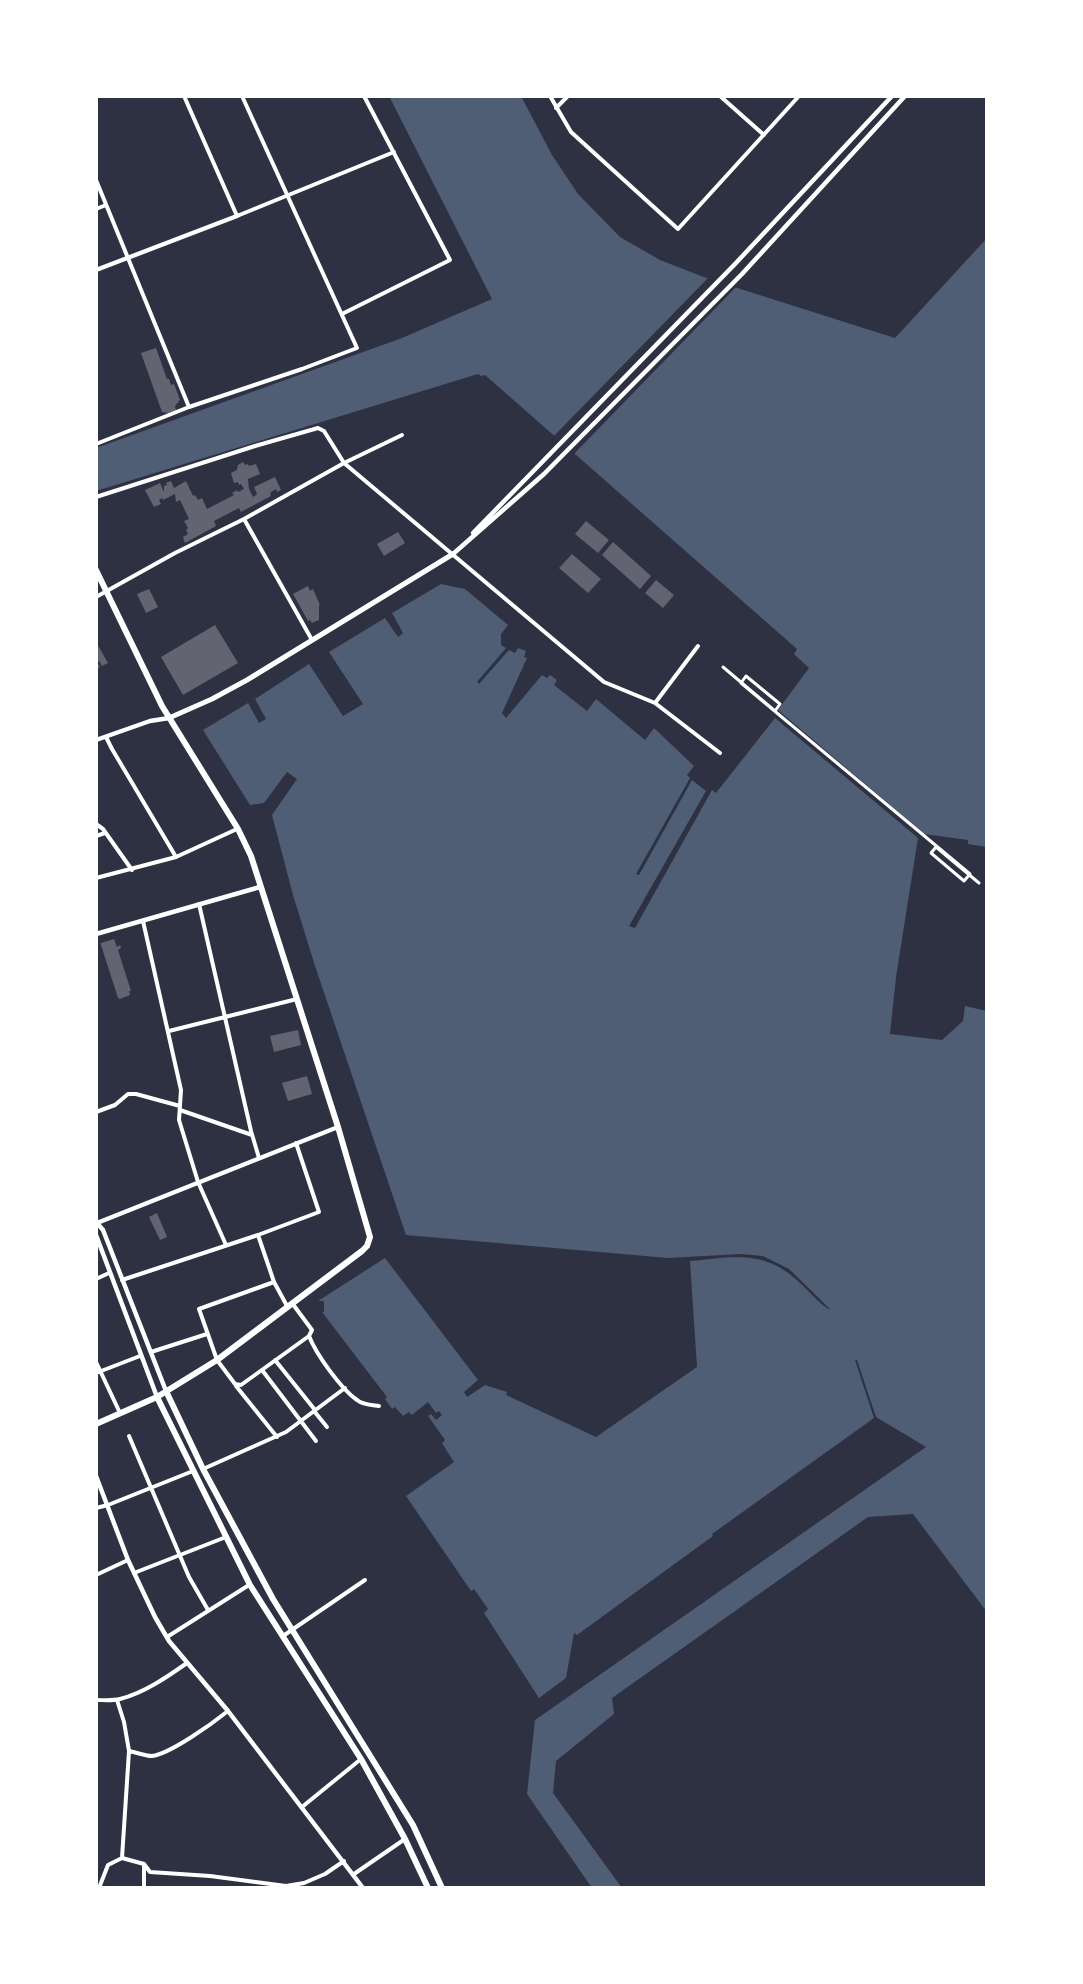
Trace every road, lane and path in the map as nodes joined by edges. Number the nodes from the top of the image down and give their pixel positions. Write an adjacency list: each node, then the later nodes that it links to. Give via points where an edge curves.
1 (184, 96): 17 (street)
2 (242, 96): 14 (street)
3 (364, 96): 12 (street)
4 (550, 96): 10 (street)
5 (567, 96): 10 (street)
6 (720, 96): 11 (street)
7 (799, 96): 11 (street)
8 (892, 96): 27 (street)
9 (905, 96): 27 (street, via 742,274 544,474)
10 (556, 108): 11 (street, via 571,132 678,229)
11 (764, 135)
12 (394, 152): 14 (street); 20 (street, via 450,260)
13 (96, 180): 15 (street)
14 (288, 195): 17 (street); 20 (street)
15 (106, 205): 16 (street); 18 (street)
16 (96, 209)
17 (237, 216): 18 (street)
18 (128, 258): 19 (street); 21 (street)
19 (96, 270)
20 (342, 314): 21 (street, via 357,348)
21 (189, 407): 23 (street)
22 (402, 435): 24 (street)
23 (96, 444)
24 (344, 463): 25 (street, via 324,431 318,428); 26 (street); 27 (street)
25 (96, 496)
26 (244, 519): 29 (street); 31 (street)
27 (453, 554): 31 (main road); 34 (street, via 604,682)
28 (96, 570): 29 (main road)
29 (106, 592): 30 (street); 35 (main road)
30 (96, 597)
31 (312, 640): 35 (main road, via 212,699)
32 (698, 646): 34 (street)
33 (723, 667): 46 (street, via 775,711 780,704 746,676 741,683 970,874 964,881 931,853 936,847 945,854 962,869 971,876)
34 (655, 703): 38 (street)
35 (169, 718): 36 (street); 40 (main road)
36 (106, 737): 37 (street); 43 (street)
37 (96, 740)
38 (720, 753)
39 (96, 824): 41 (street)
40 (238, 829): 43 (street); 47 (main road)
41 (105, 833): 42 (street); 44 (street)
42 (96, 836)
43 (176, 857): 44 (street)
44 (132, 870): 45 (street)
45 (96, 878)
46 (979, 883)
47 (260, 887): 48 (street); 51 (main road)
48 (200, 904): 49 (street); 52 (street)
49 (143, 921): 50 (street); 53 (street)
50 (96, 934)
51 (297, 999): 52 (street); 56 (main road)
52 (226, 1018): 53 (street); 57 (street)
53 (170, 1030): 54 (street, via 181,1090)
54 (180, 1108): 55 (street, via 128,1094 116,1105); 57 (street); 60 (street, via 179,1120)
55 (96, 1112)
56 (338, 1127): 58 (street); 69 (main road, via 370,1233 369,1241 362,1251)
57 (252, 1135): 59 (street)
58 (296, 1143): 59 (street); 63 (street, via 319,1212)
59 (259, 1158): 60 (street)
60 (198, 1182): 61 (street); 64 (street)
61 (96, 1223): 67 (street, via 103,1230)
62 (96, 1235): 65 (street)
63 (258, 1235): 64 (street); 68 (street)
64 (226, 1245): 67 (street)
65 (109, 1273): 66 (street); 73 (street)
66 (96, 1280)
67 (122, 1280): 72 (street)
68 (274, 1282): 69 (street); 70 (street, via 199,1309)
69 (289, 1304): 71 (street, via 312,1330); 74 (main road)
70 (207, 1334): 72 (street); 74 (street)
71 (309, 1336): 75 (street); 80 (street, via 315,1352)
72 (150, 1352): 81 (street)
73 (140, 1356): 78 (street); 82 (street)
74 (217, 1360): 79 (street); 81 (main road)
75 (275, 1360): 77 (street); 84 (street)
76 (96, 1362): 78 (street)
77 (262, 1370): 79 (street, via 241,1385); 86 (street)
78 (98, 1372): 85 (street)
79 (235, 1384): 90 (street)
80 (345, 1388): 83 (street, via 357,1401); 84 (street)
81 (166, 1391): 82 (main road); 92 (main road)
82 (157, 1397): 85 (main road); 93 (main road)
83 (379, 1406)
84 (315, 1411): 86 (street); 88 (street)
85 (120, 1414): 87 (main road)
86 (301, 1420): 90 (street); 91 (street)
87 (96, 1424)
88 (327, 1427)
89 (129, 1436): 95 (street)
90 (277, 1437): 92 (street)
91 (316, 1441)
92 (203, 1469): 106 (main road)
93 (193, 1472): 95 (street); 98 (main road)
94 (96, 1476): 96 (street)
95 (151, 1488): 96 (street); 99 (street)
96 (108, 1505): 97 (street); 100 (street)
97 (96, 1508)
98 (226, 1537): 99 (street); 104 (main road)
99 (179, 1555): 101 (street); 105 (street)
100 (128, 1560): 101 (street); 102 (street)
101 (134, 1573): 108 (street)
102 (96, 1575)
103 (365, 1580): 106 (street)
104 (250, 1585): 105 (street); 107 (main road)
105 (208, 1610): 108 (street)
106 (293, 1629): 107 (street); 126 (main road, via 413,1825)
107 (283, 1636): 114 (main road)
108 (167, 1637): 109 (street)
109 (187, 1663): 111 (street, via 148,1688); 112 (street)
110 (96, 1700): 111 (street)
111 (117, 1700): 113 (street)
112 (228, 1711): 113 (street, via 211,1725 152,1756); 115 (street)
113 (129, 1751): 117 (street)
114 (361, 1759): 115 (street); 116 (main road)
115 (302, 1807): 118 (street)
116 (405, 1839): 120 (street); 125 (main road)
117 (122, 1858): 119 (street); 122 (street, via 108,1865)
118 (344, 1861): 120 (street); 121 (street, via 304,1883)
119 (144, 1864): 121 (street, via 150,1872 210,1876); 123 (street)
120 (354, 1874): 124 (street)
121 (250, 1885)
122 (99, 1888)
123 (144, 1888)
124 (363, 1888)
125 (428, 1888)
126 (442, 1888)

